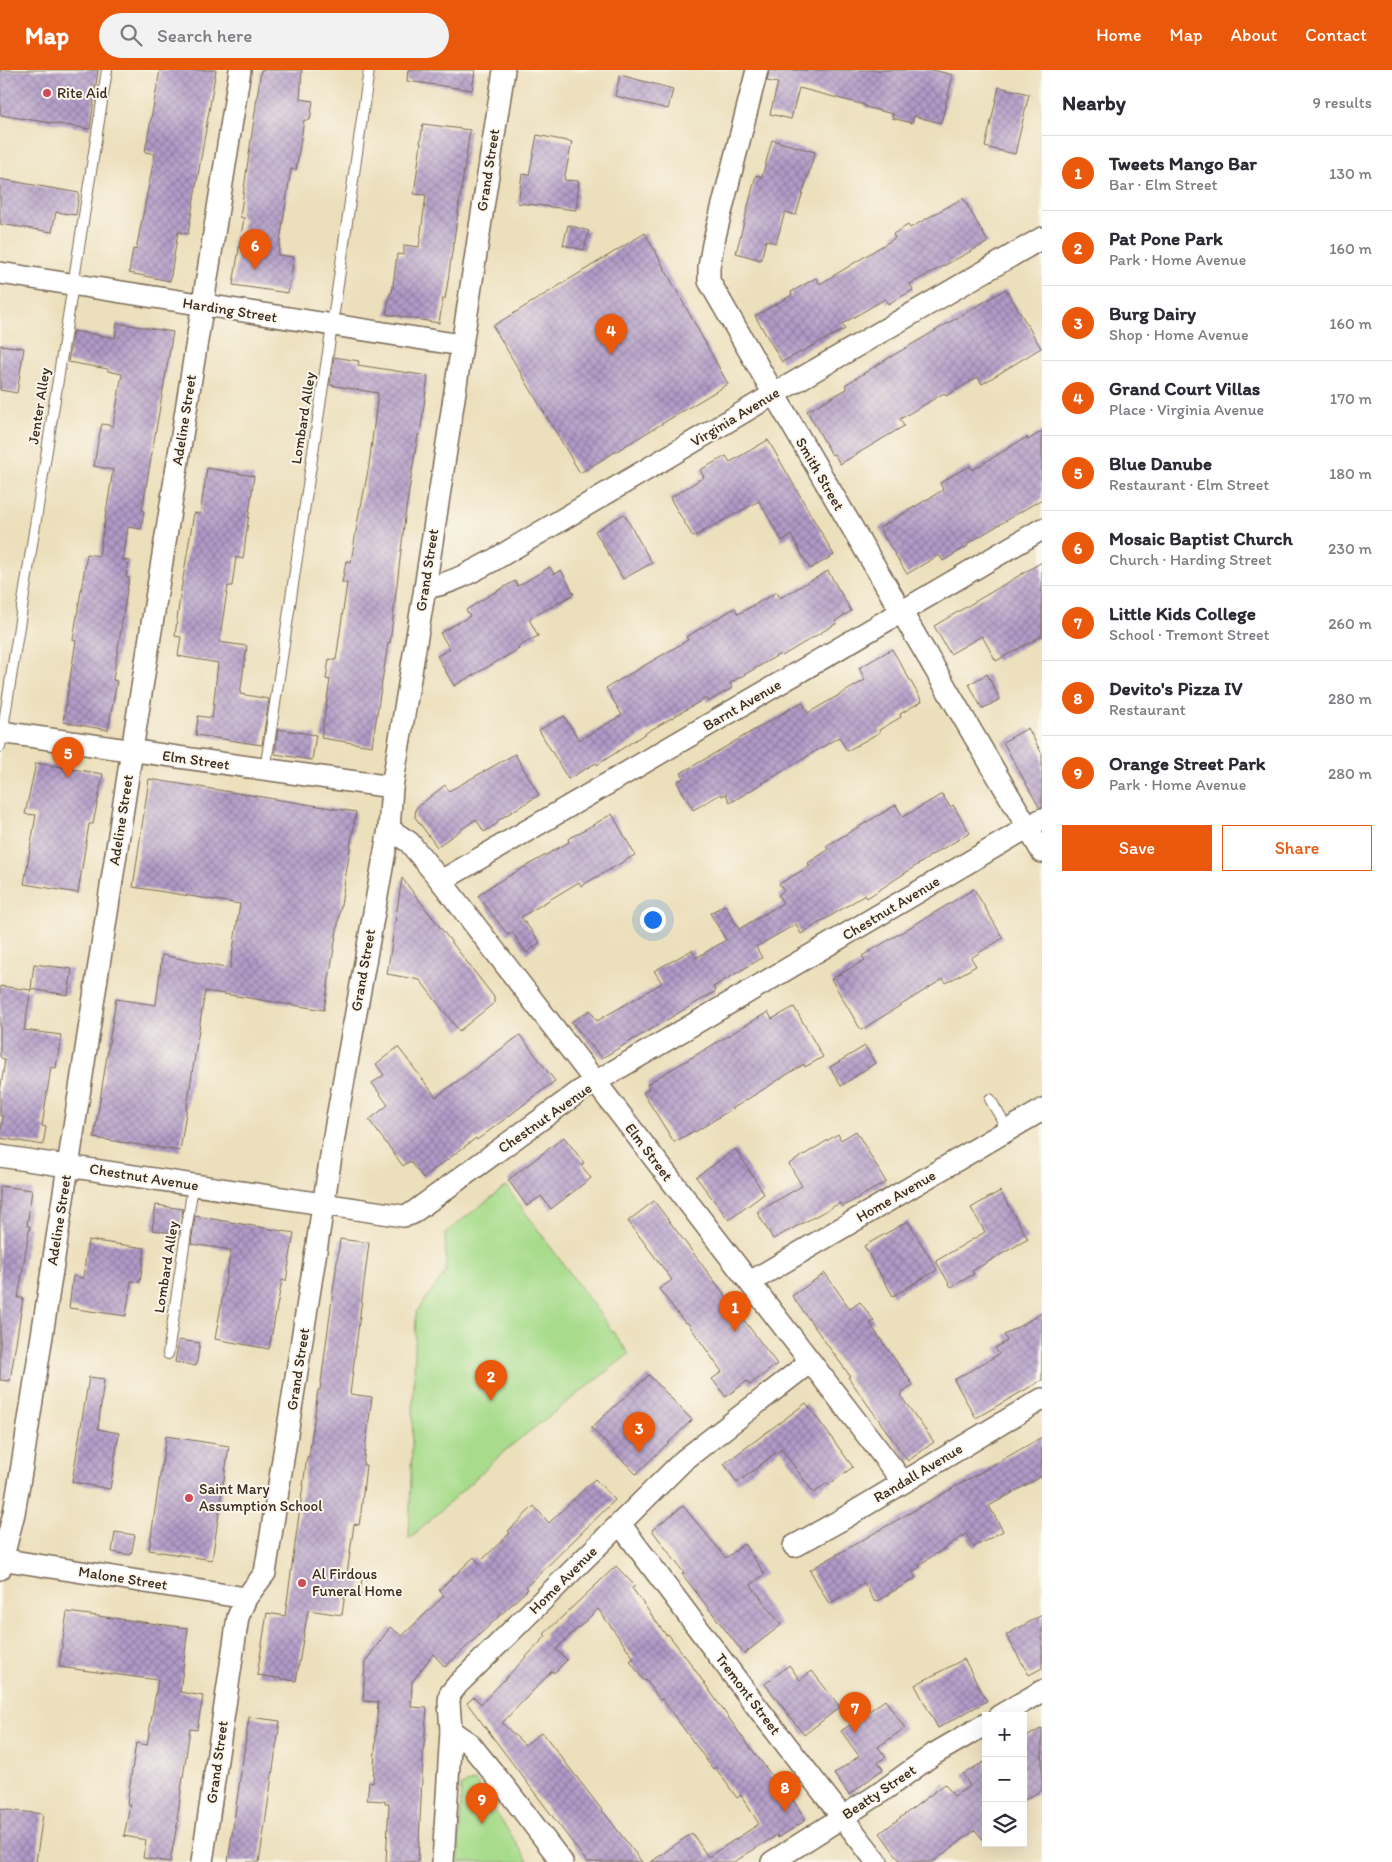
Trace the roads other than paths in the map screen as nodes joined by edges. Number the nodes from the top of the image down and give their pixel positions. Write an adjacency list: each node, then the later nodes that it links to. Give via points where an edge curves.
1 (107, 70): 8 (lane, Jenter Alley)
2 (240, 70): 9 (street, Adeline Street)
3 (369, 70): 10 (lane, Lombard Alley)
4 (504, 70): 11 (street, Grand Street)
5 (757, 70): 12 (street, Smith Street, via 709,267 710,280)
6 (1042, 238): 12 (street, Virginia Avenue)
7 (0, 273): 8 (street, Harding Street)
8 (73, 284): 9 (street, Harding Street); 16 (lane, Jenter Alley)
9 (202, 305): 10 (street, Harding Street); 17 (street, Adeline Street)
10 (332, 326): 11 (street, Harding Street); 18 (lane, Lombard Alley)
11 (461, 345): 14 (street, Grand Street)
12 (774, 394): 14 (street, Virginia Avenue, via 492,561 457,580); 15 (street, Smith Street)
13 (1042, 528): 15 (street, Barnt Avenue)
14 (425, 588): 19 (street, Grand Street)
15 (900, 612): 20 (street, Smith Street); 23 (street, Barnt Avenue)
16 (1, 737): 17 (street, Elm Street)
17 (132, 750): 18 (street, Elm Street); 29 (street, Adeline Street)
18 (265, 770): 19 (street, Elm Street)
19 (392, 787): 21 (street, Grand Street)
20 (1035, 823): 22 (street, Smith Street); 24 (street, Chestnut Avenue)
21 (389, 829): 23 (street, Elm Street, via 409,842); 31 (street, Grand Street)
22 (1042, 852)
23 (441, 880): 24 (street, Elm Street)
24 (596, 1082): 31 (street, Chestnut Avenue, via 411,1214 403,1216); 32 (street, Elm Street)
25 (990, 1099): 27 (lane)
26 (1042, 1110): 27 (street, Home Avenue)
27 (1008, 1130): 32 (street, Home Avenue)
28 (0, 1156): 29 (street, Chestnut Avenue)
29 (67, 1166): 30 (street, Chestnut Avenue); 39 (street, Adeline Street, via 17,1496)
30 (193, 1185): 31 (street, Chestnut Avenue); 33 (lane, Lombard Alley)
31 (324, 1204): 40 (street, Grand Street, via 265,1573)
32 (750, 1282): 34 (street, Elm Street)
33 (168, 1354)
34 (810, 1362): 36 (street, Elm Street); 37 (street, Home Avenue, via 701,1445)
35 (1042, 1399): 36 (street, Randall Avenue)
36 (903, 1482): 38 (street, Randall Avenue)
37 (620, 1524): 44 (street, Home Avenue, via 458,1684 450,1694); 45 (street, Tremont Street)
38 (794, 1546)
39 (1, 1563): 40 (street, Malone Street)
40 (246, 1598): 46 (street, Grand Street, via 238,1617)
41 (1042, 1691): 42 (street)
42 (1006, 1712)
43 (982, 1726): 45 (street, Beatty Street, via 934,1754)
44 (451, 1730): 47 (street, Home Avenue); 48 (street, via 470,1744)
45 (842, 1817): 49 (street, Beatty Street); 50 (street, Tremont Street)
46 (202, 1862)
47 (443, 1862)
48 (562, 1862)
49 (772, 1862)
50 (877, 1862)

